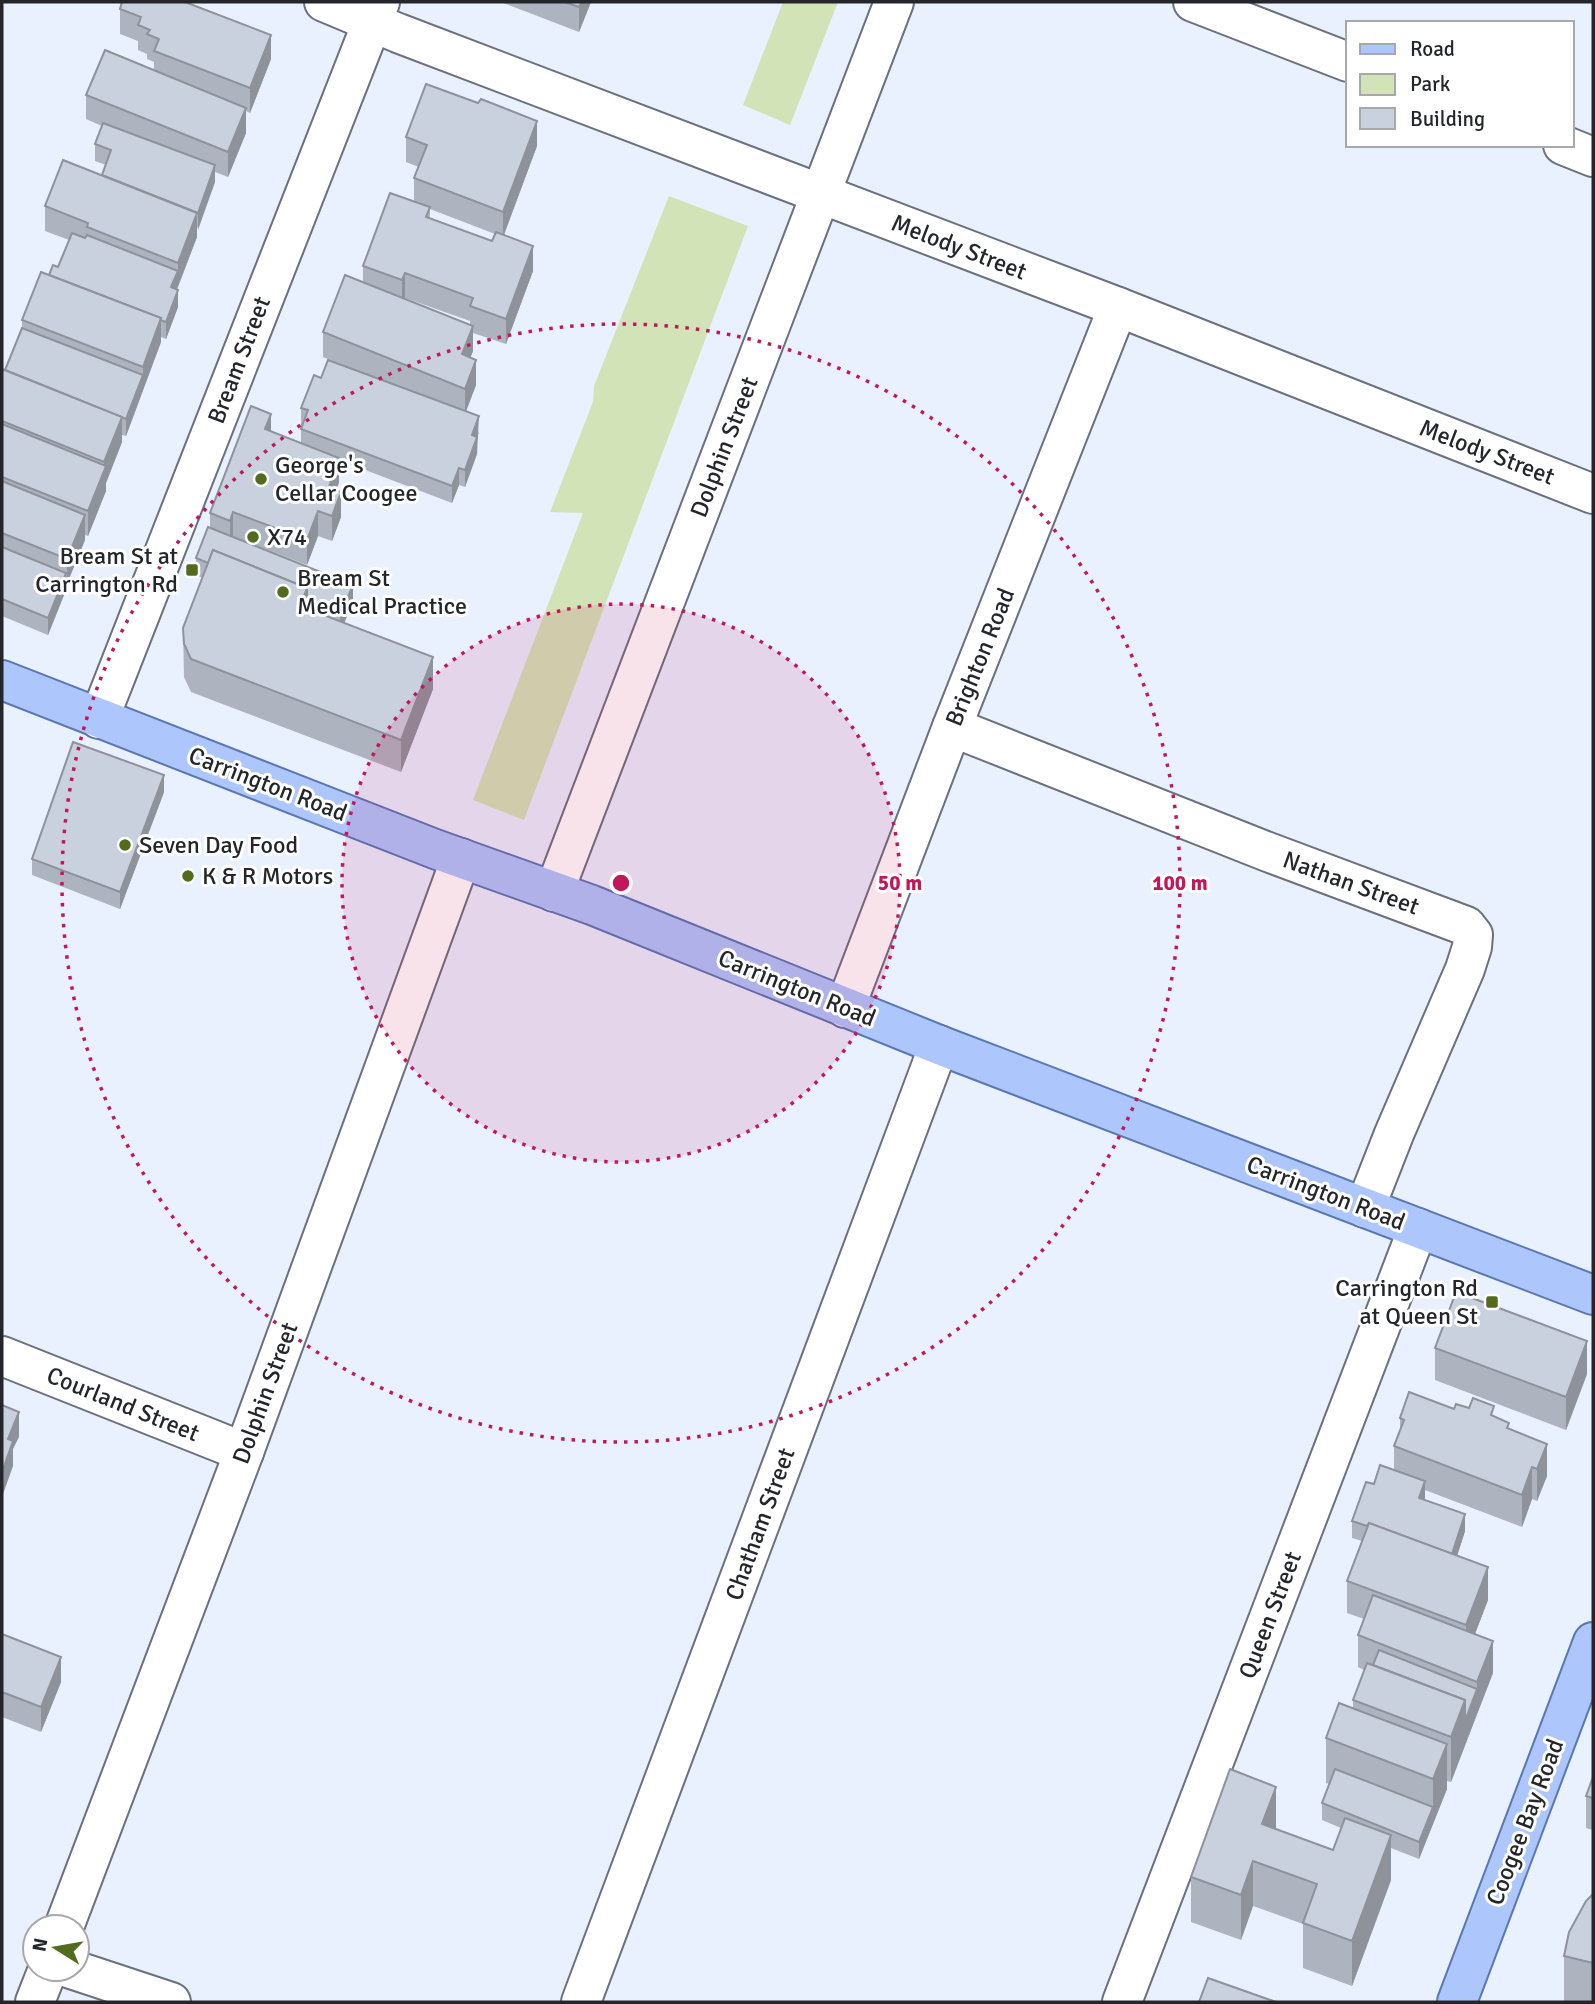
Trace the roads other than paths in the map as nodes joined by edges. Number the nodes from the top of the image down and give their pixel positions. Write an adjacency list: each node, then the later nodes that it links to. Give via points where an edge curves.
1 (324, 2): 4 (street, Melody Street)
2 (894, 2): 8 (street, Dolphin Street)
3 (1193, 2): 5 (street)
4 (376, 11): 8 (street, Melody Street); 12 (street, Bream Street)
5 (1346, 61)
6 (1568, 147): 7 (street)
7 (1593, 157)
8 (820, 194): 9 (street, Melody Street); 15 (street, Dolphin Street)
9 (1118, 307): 10 (street, Melody Street); 13 (street, Brighton Road)
10 (1593, 494)
11 (2, 680): 12 (main road, Carrington Road)
12 (100, 719): 14 (main road, Carrington Road)
13 (952, 727): 16 (street, Brighton Road); 18 (street, Nathan Street, via 1466,926 1474,934 1465,969)
14 (461, 858): 15 (main road, Carrington Road); 22 (street, Dolphin Street)
15 (554, 892): 16 (main road, Carrington Road)
16 (845, 1008): 17 (main road, Carrington Road)
17 (939, 1045): 18 (main road, Carrington Road); 29 (street, Chatham Street)
18 (1365, 1208): 19 (main road, Carrington Road)
19 (1418, 1228): 20 (main road, Carrington Road); 30 (street, Queen Street)
20 (1593, 1295)
21 (2, 1356): 22 (street, Courland Street)
22 (244, 1452): 24 (street, Dolphin Street)
23 (1593, 1642): 31 (main road, Coogee Bay Road)
24 (69, 1913)
25 (91, 1976): 28 (street)
26 (42, 1983): 27 (street)
27 (35, 2002)
28 (171, 2002)
29 (581, 2002)
30 (1122, 2002)
31 (1457, 2002)

